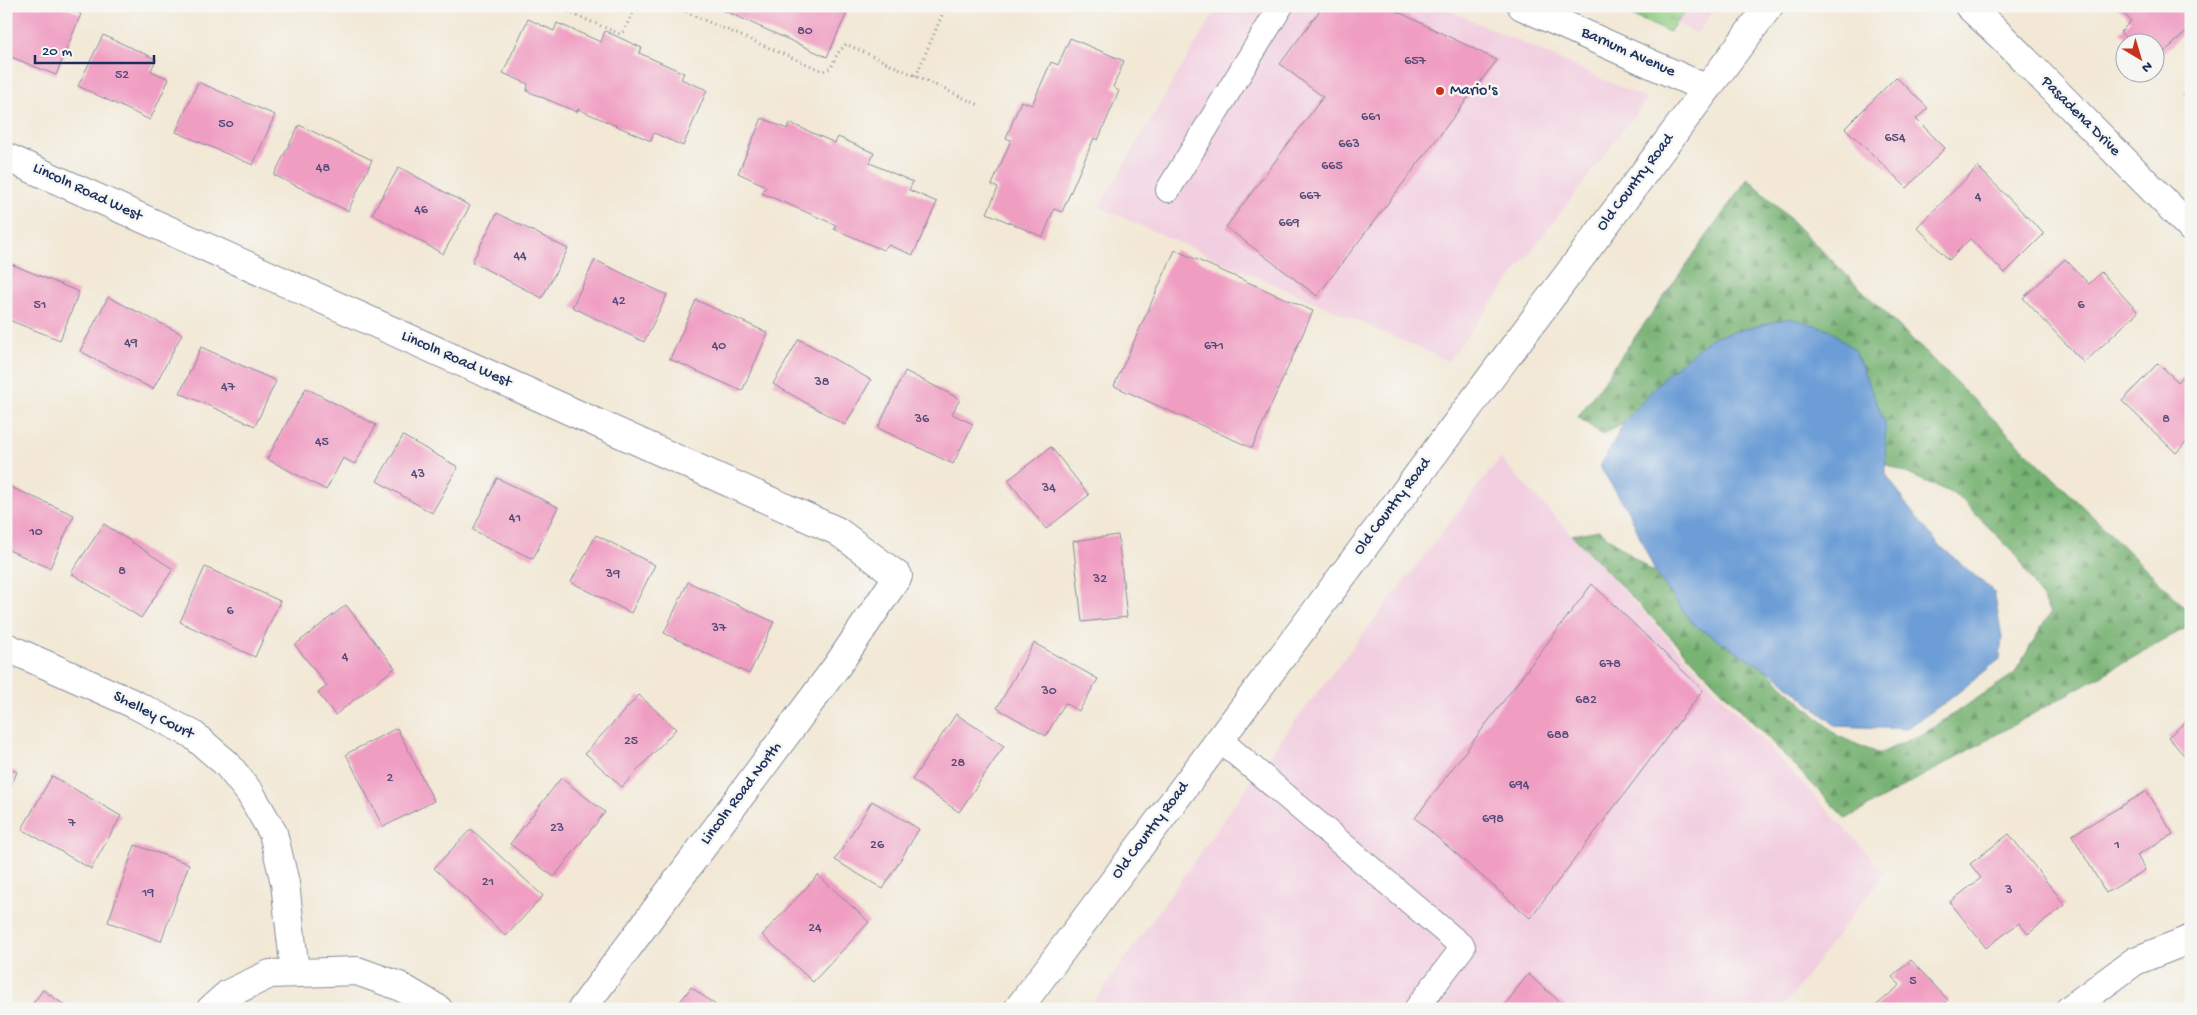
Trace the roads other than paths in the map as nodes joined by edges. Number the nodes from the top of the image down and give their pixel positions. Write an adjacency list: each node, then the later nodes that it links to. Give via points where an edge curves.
1 (1281, 6): 7 (lane)
2 (1522, 6): 5 (street, Barnum Avenue)
3 (1769, 6): 5 (street, Old Country Road)
4 (1969, 6): 8 (street, Pasadena Drive)
5 (1707, 88): 11 (street, Old Country Road)
6 (6, 157): 9 (street, Lincoln Road West, via 837,531)
7 (1168, 190)
8 (2191, 228)
9 (898, 576): 16 (street, Lincoln Road North, via 837,666)
10 (6, 648): 13 (street, Shelley Court, via 134,704 192,734 227,764 250,793 273,833 285,883)
11 (1219, 740): 17 (street, Old Country Road); 18 (lane, via 1463,947)
12 (2191, 939): 19 (street, via 2135,961)
13 (295, 972): 14 (street, via 270,974 228,994); 15 (street, via 357,971 399,986)
14 (211, 1009)
15 (438, 1009)
16 (582, 1009)
17 (1018, 1009)
18 (1416, 1009)
19 (2070, 1009)

